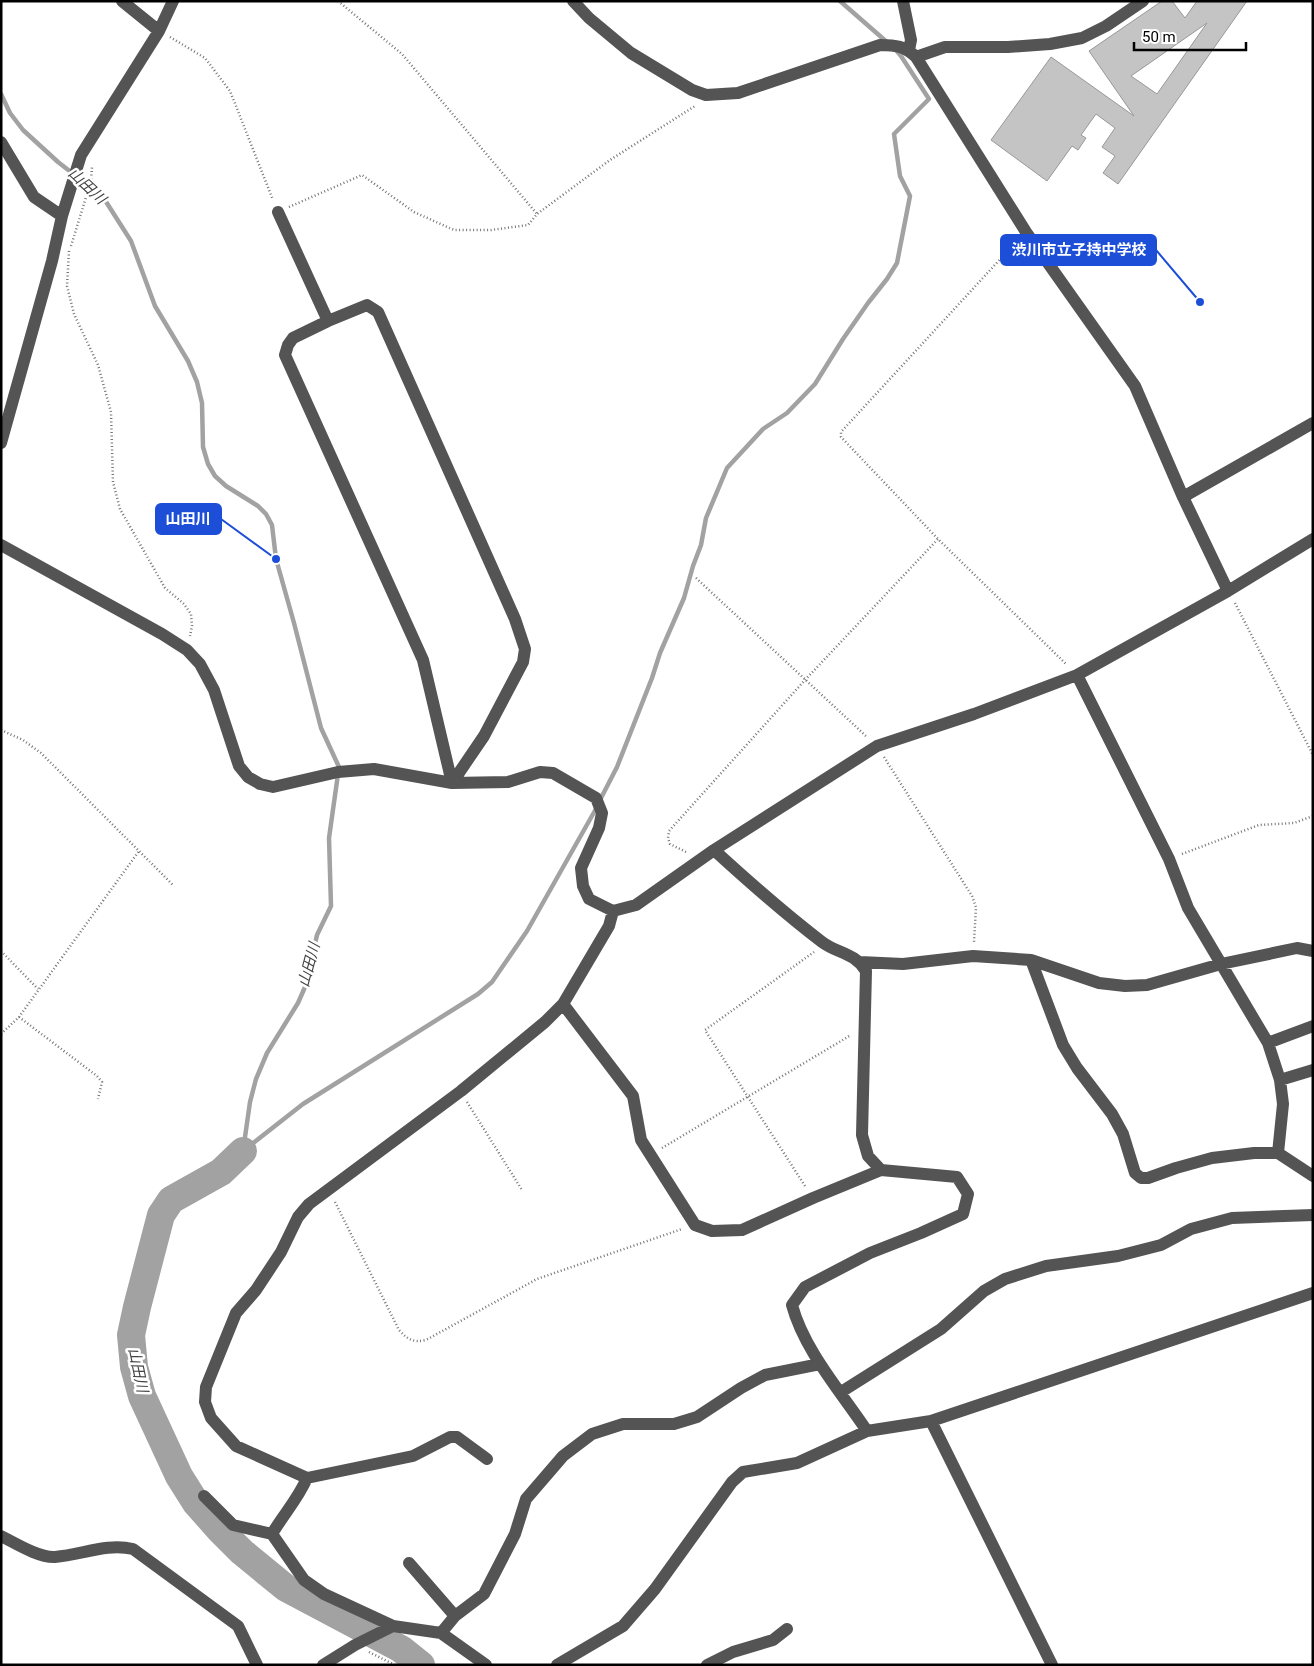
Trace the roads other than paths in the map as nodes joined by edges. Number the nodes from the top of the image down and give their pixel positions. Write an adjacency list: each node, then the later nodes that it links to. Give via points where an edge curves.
1 (122, 1): 6 (street)
2 (173, 1): 6 (street)
3 (573, 1): 7 (street, via 588,18 631,53 706,95 738,93 880,45 896,44)
4 (903, 1): 7 (street)
5 (1143, 1): 7 (street, via 1082,38 1008,47 945,47)
6 (159, 31): 11 (street, via 81,155)
7 (913, 54): 16 (street, via 1026,232 1135,386)
8 (1, 142): 9 (street)
9 (5, 158): 11 (street, via 34,197)
10 (278, 212): 12 (street)
11 (62, 216): 13 (street)
12 (328, 321): 21 (street, via 294,338 285,356 423,660); 21 (street, via 367,305 378,312 522,637 525,649 523,662 484,736)
13 (5, 420): 15 (street)
14 (1313, 423): 16 (street)
15 (1, 442)
16 (1183, 497): 19 (street)
17 (1313, 539): 19 (street)
18 (1, 545): 21 (street, via 187,650 200,664 214,690 239,766 260,784 273,787 374,769)
19 (1228, 591): 20 (street)
20 (1077, 675): 22 (street, via 877,746); 27 (street, via 1169,859 1188,908)
21 (452, 783): 23 (street, via 508,782 540,772 553,773 596,798 602,813 599,828 581,868 583,886 590,899)
22 (714, 850): 23 (street, via 636,905); 26 (street, via 769,900 825,944)
23 (613, 911): 28 (street, via 610,926)
24 (1313, 951): 27 (street, via 1297,948)
25 (1032, 960): 26 (street, via 973,956 903,964); 27 (street, via 1099,983 1125,986 1147,985); 33 (street, via 1063,1045 1112,1114 1123,1134 1135,1173 1141,1178 1212,1158)
26 (860, 962): 34 (street, via 866,971 862,1135 868,1156)
27 (1220, 964): 30 (street)
28 (563, 1004): 34 (street, via 633,1096 641,1140 695,1225 712,1231 742,1230); 43 (street, via 461,1091 310,1204 298,1217 281,1252 256,1290 236,1313 206,1387 205,1402 211,1418 236,1446)
29 (1313, 1026): 30 (street)
30 (1268, 1043): 32 (street)
31 (1313, 1070): 32 (street)
32 (1280, 1080): 33 (street, via 1283,1104)
33 (1278, 1153): 35 (street)
34 (881, 1170): 38 (street, via 957,1177 968,1194 963,1214 870,1253 805,1287 792,1305 796,1320)
35 (1313, 1176)
36 (1313, 1215): 39 (street, via 1232,1218 1191,1229 1161,1245 1118,1256 1046,1266 1005,1279 984,1291 941,1329)
37 (1313, 1293): 40 (street)
38 (820, 1364): 39 (street); 48 (street, via 765,1375 697,1417 674,1424 623,1424 592,1434 563,1456 526,1499 515,1534 484,1594)
39 (841, 1392): 41 (street)
40 (931, 1421): 41 (street); 57 (street)
41 (867, 1431): 55 (street, via 797,1463 744,1472 732,1482 655,1588 623,1626)
42 (487, 1459): 43 (street, via 457,1437 450,1437 413,1456)
43 (307, 1478): 45 (street, via 300,1495)
44 (204, 1496): 45 (street, via 233,1525)
45 (272, 1534): 49 (street, via 304,1580 324,1594)
46 (1, 1536): 52 (street, via 29,1550 54,1557 121,1546 132,1549 238,1626)
47 (409, 1563): 48 (street)
48 (455, 1616): 51 (street)
49 (392, 1626): 51 (street); 53 (street)
50 (787, 1629): 56 (street, via 772,1640 733,1652)
51 (441, 1633): 54 (street)
52 (257, 1665)
53 (323, 1665)
54 (486, 1665)
55 (557, 1665)
56 (707, 1665)
57 (1052, 1665)

